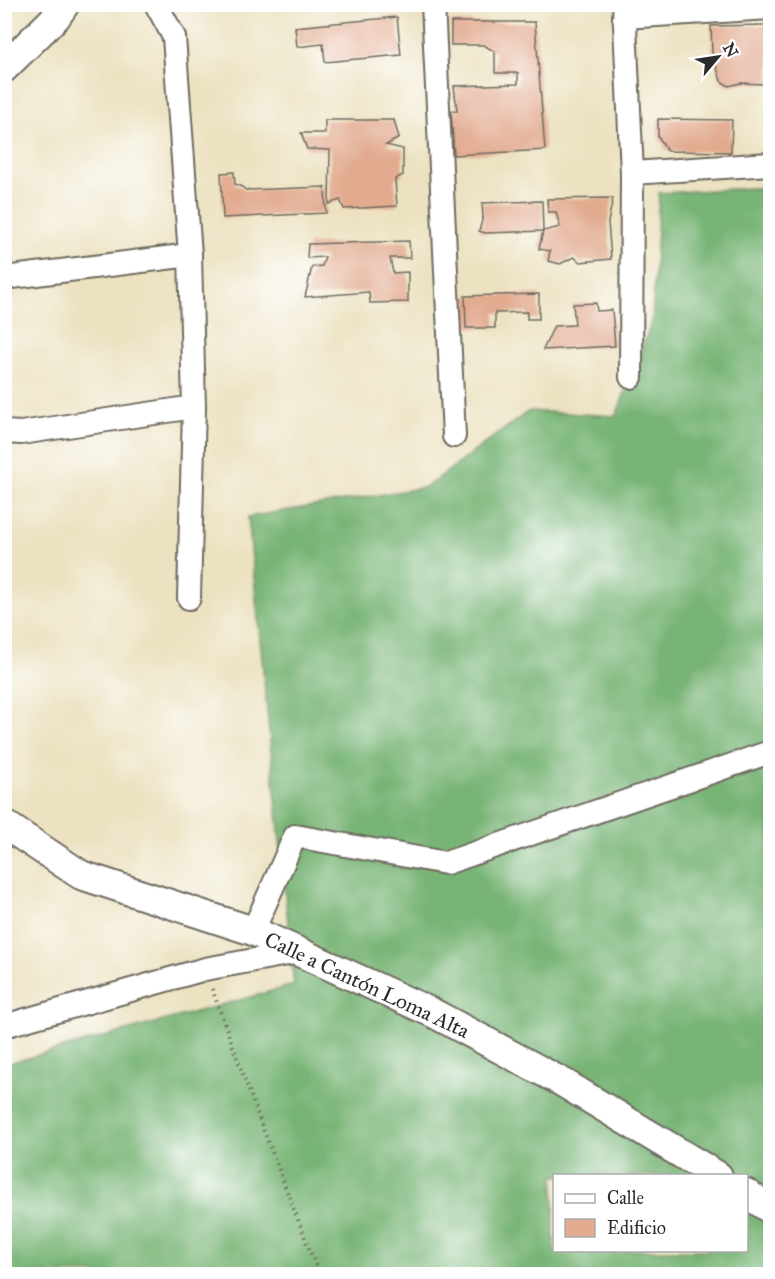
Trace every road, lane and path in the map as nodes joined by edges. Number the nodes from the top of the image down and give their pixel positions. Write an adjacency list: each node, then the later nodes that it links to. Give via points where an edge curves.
1 (65, 4): 6 (street)
2 (156, 4): 9 (street, via 174,37)
3 (433, 4): 14 (street)
4 (771, 8): 5 (street)
5 (624, 11): 8 (street)
6 (4, 68)
7 (771, 164): 8 (street)
8 (632, 173): 11 (street)
9 (190, 255): 10 (street); 12 (street)
10 (4, 278)
11 (631, 377)
12 (194, 407): 13 (street, via 21,433); 15 (street)
13 (4, 432)
14 (454, 435)
15 (189, 598)
16 (771, 752): 18 (street, via 446,863 295,836)
17 (4, 824): 18 (street, Calle a Cantón Loma Alta, via 81,875)
18 (253, 931): 19 (street, Calle a Cantón Loma Alta)
19 (299, 952): 20 (street); 22 (street, Calle a Cantón Loma Alta, via 433,1013 562,1082)
20 (205, 969): 21 (street); 25 (path)
21 (4, 1026)
22 (715, 1174)
23 (748, 1193): 24 (street)
24 (771, 1209)
25 (319, 1275)

